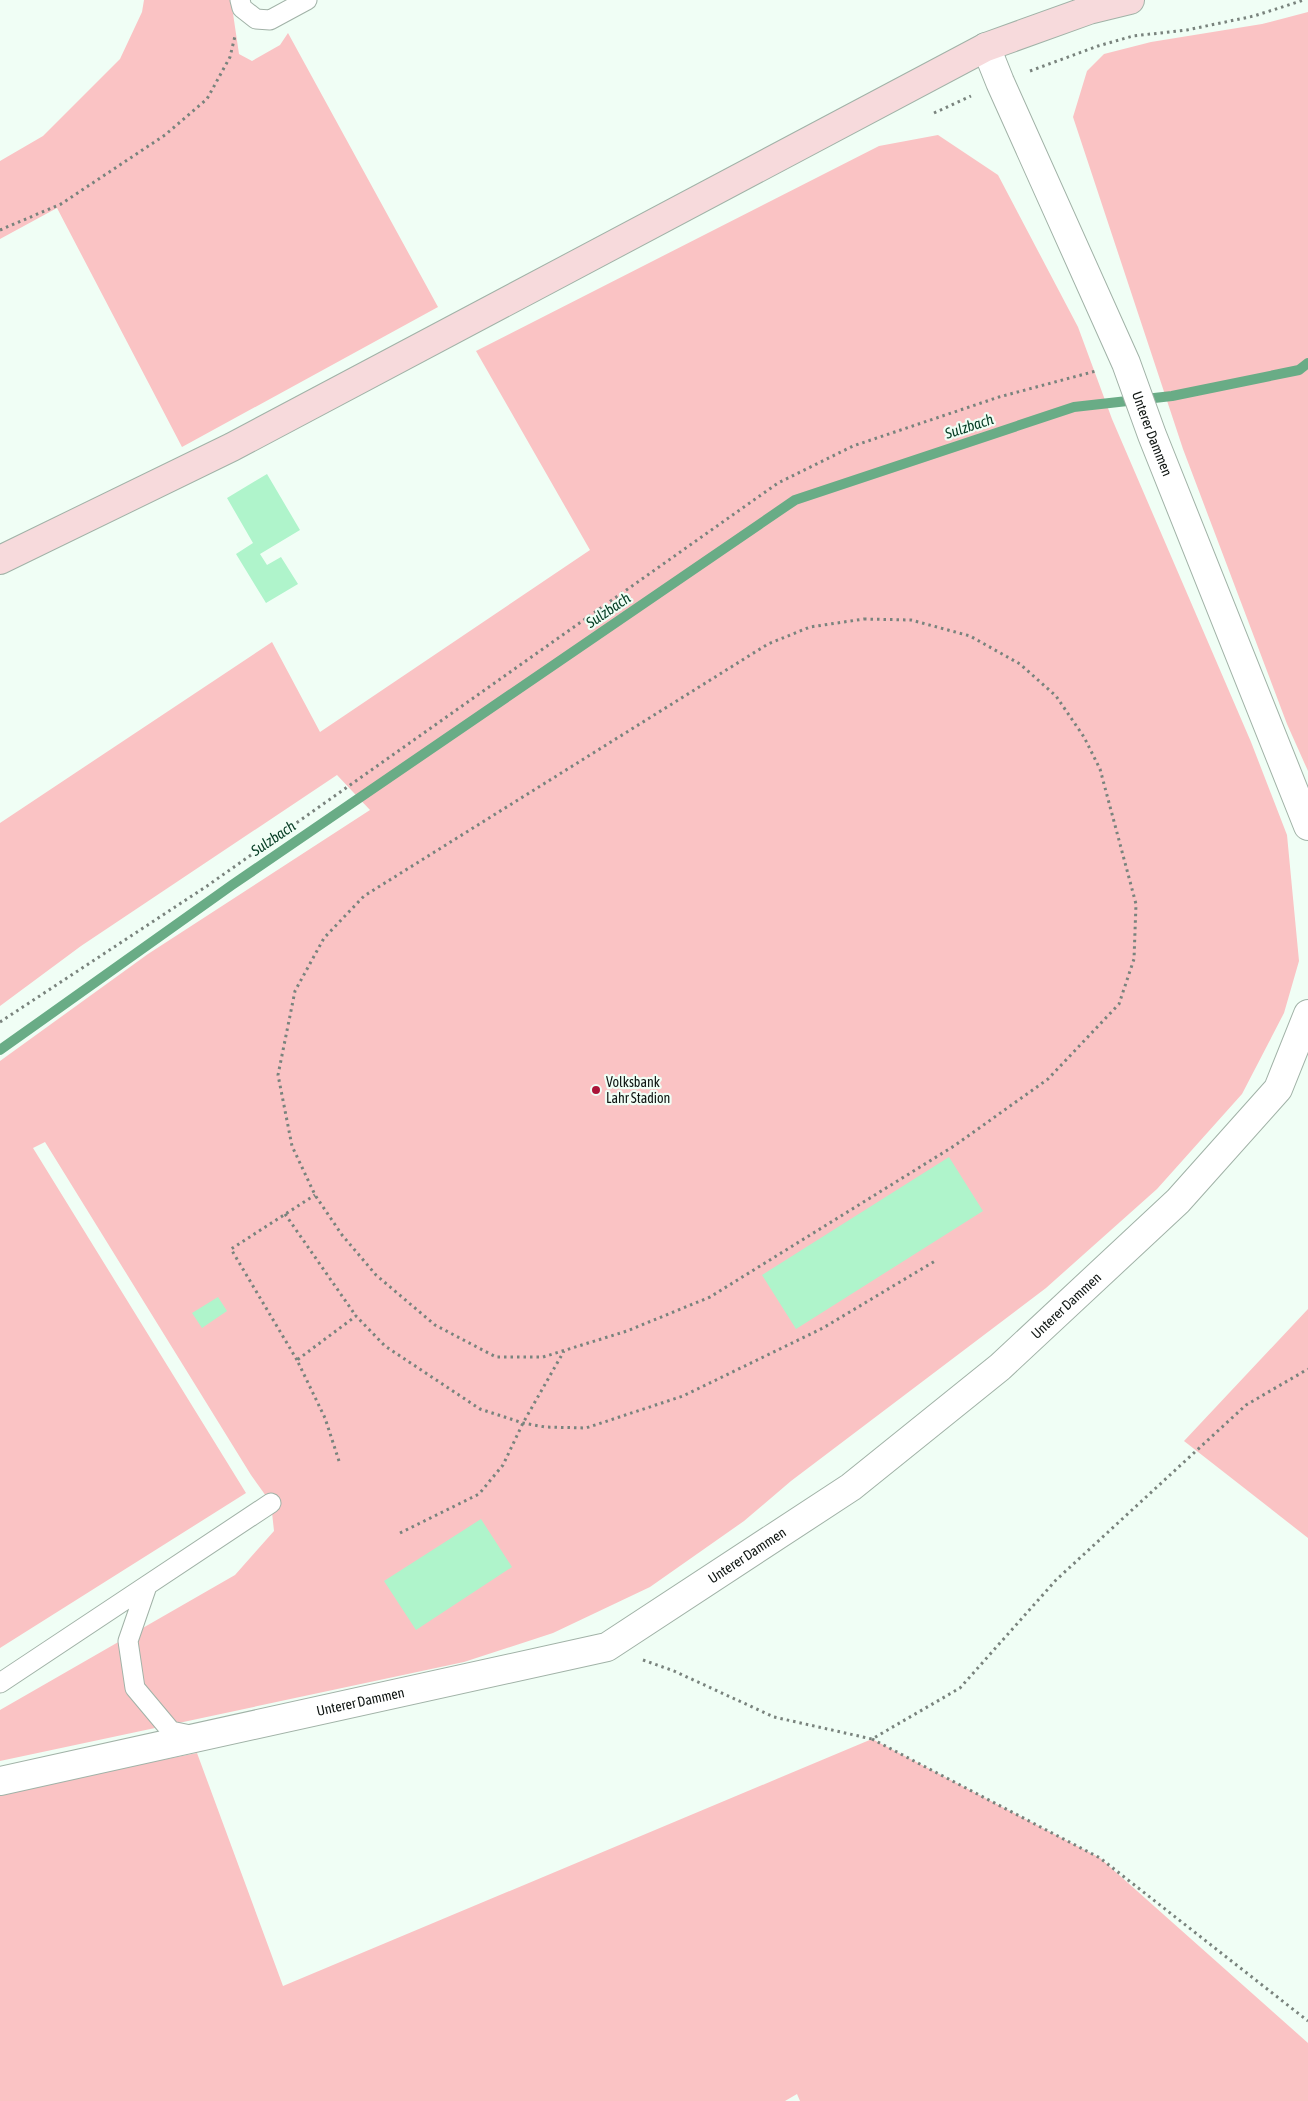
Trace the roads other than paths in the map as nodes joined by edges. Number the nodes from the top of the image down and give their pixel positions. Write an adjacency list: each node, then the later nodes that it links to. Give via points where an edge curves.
1 (307, 0): 3 (lane, via 270,20 256,19)
2 (1130, 0): 4 (street, via 1089,10)
3 (241, 4)
4 (986, 47): 5 (street, via 232,447); 6 (street, Unterer Dammen, via 1129,372)
5 (0, 560)
6 (1308, 826)
7 (1308, 1014): 11 (street, Unterer Dammen, via 1278,1089 1178,1201 1000,1367 851,1487 607,1647)
8 (271, 1502): 9 (lane)
9 (147, 1586): 10 (lane); 11 (lane, via 128,1641 135,1688 171,1731)
10 (0, 1683)
11 (199, 1737): 12 (street, Unterer Dammen)
12 (0, 1781)

